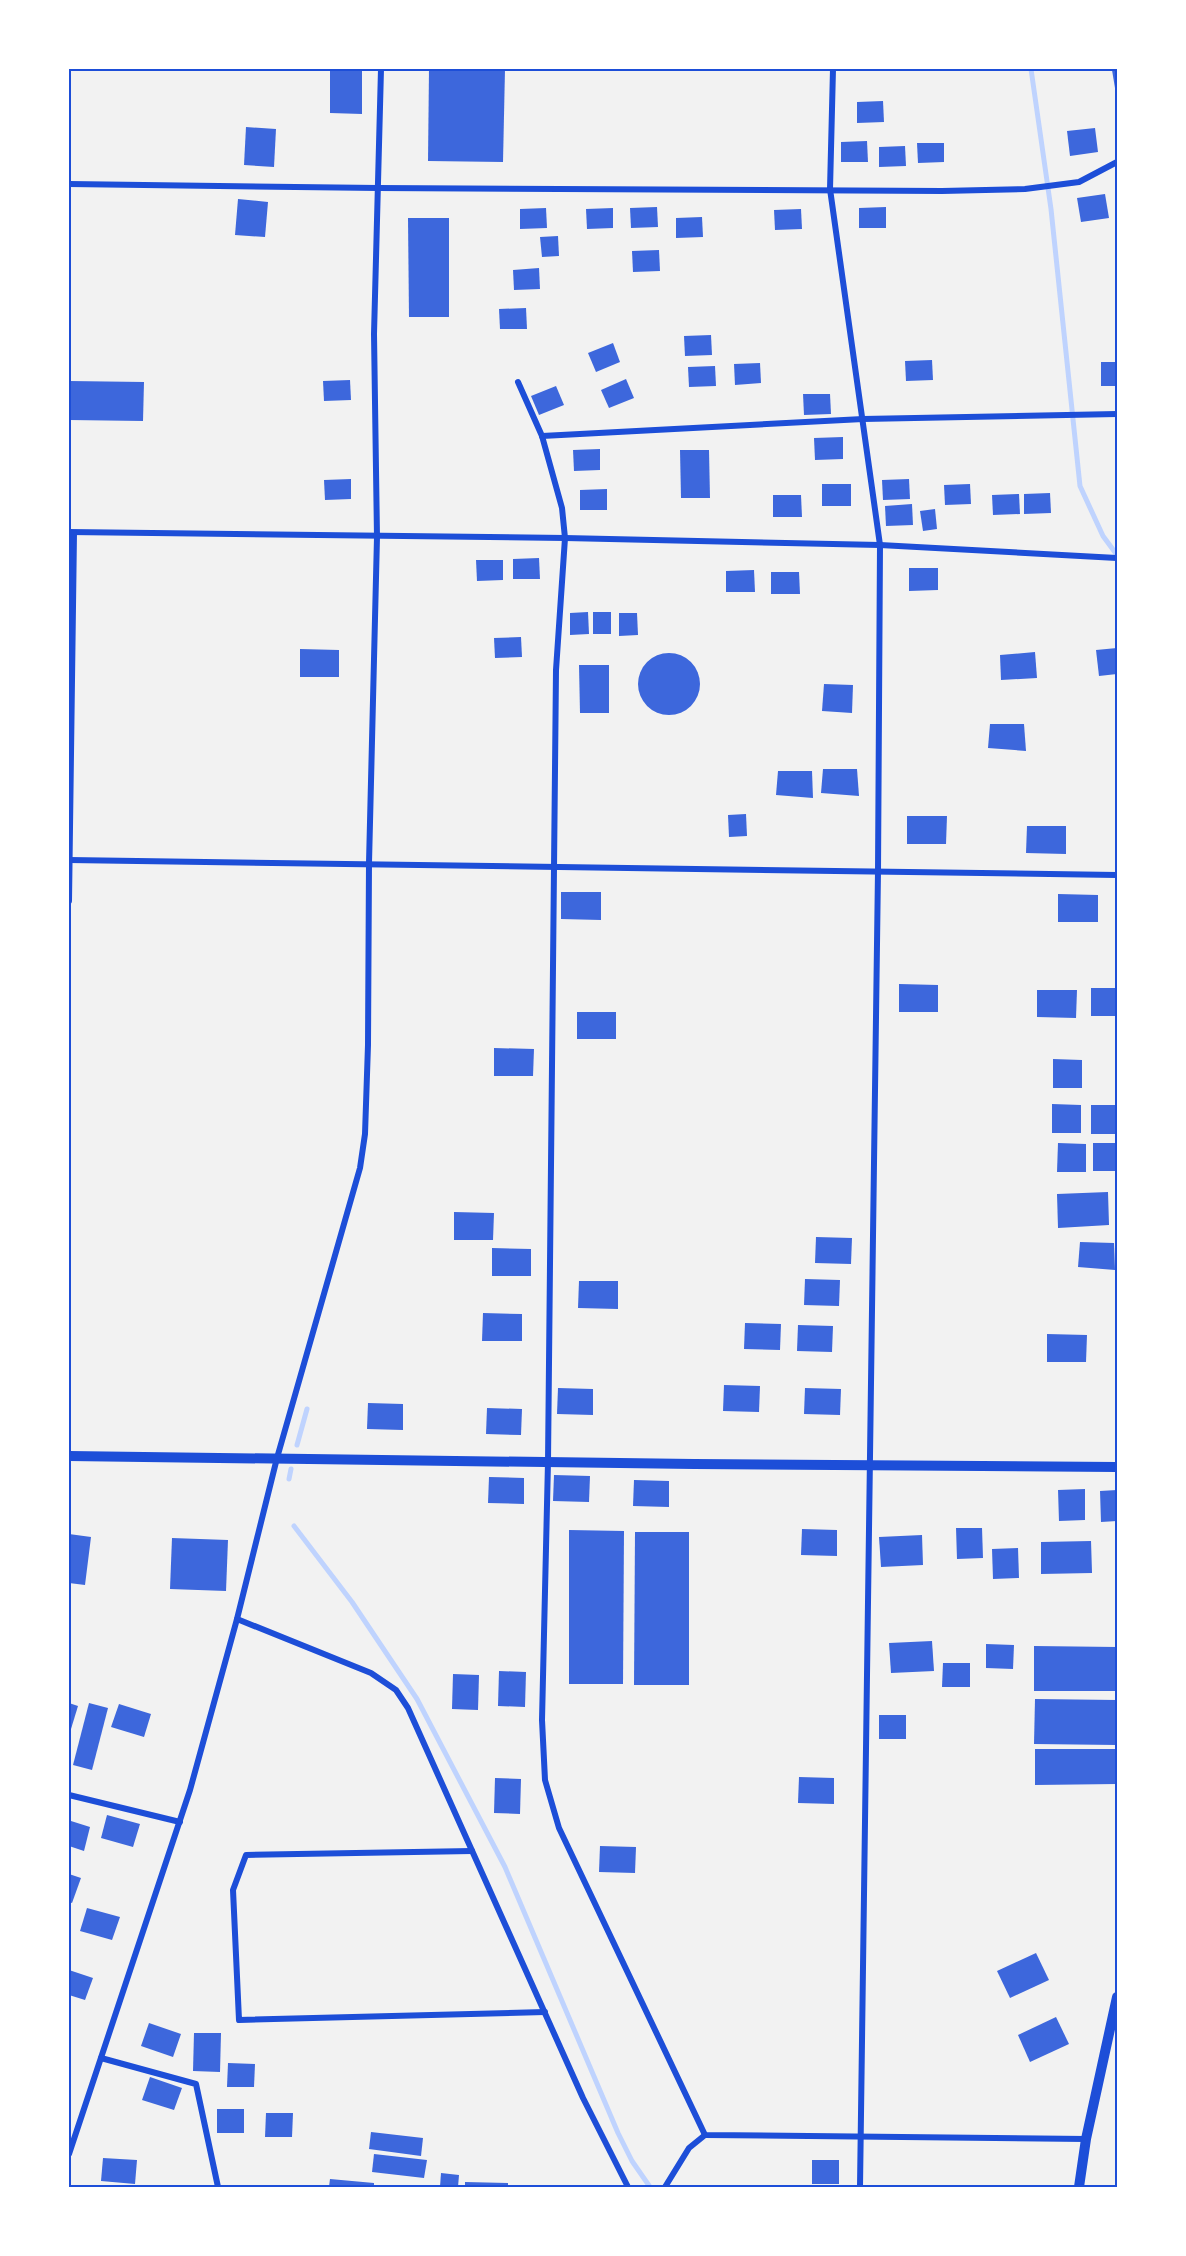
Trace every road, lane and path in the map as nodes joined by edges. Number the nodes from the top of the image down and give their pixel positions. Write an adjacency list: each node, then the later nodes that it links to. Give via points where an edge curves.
1 (381, 69): 5 (street)
2 (833, 69): 6 (street)
3 (1117, 162): 6 (street, via 1079,182 1035,188)
4 (69, 184): 5 (street)
5 (378, 188): 6 (street); 12 (street, via 374,334)
6 (830, 189): 9 (street)
7 (518, 382): 10 (street)
8 (1117, 414): 9 (street)
9 (863, 419): 10 (street); 14 (street)
10 (542, 436): 13 (street, via 562,508)
11 (72, 532): 12 (street); 16 (street)
12 (377, 537): 13 (street); 17 (street)
13 (564, 538): 14 (street); 18 (street, via 556,670)
14 (880, 545): 15 (street); 19 (street)
15 (1117, 558)
16 (70, 860): 17 (street); 21 (street)
17 (369, 863): 18 (street); 23 (street, via 368,1045 360,1168)
18 (553, 865): 19 (street); 24 (street)
19 (878, 871): 20 (street); 25 (street)
20 (1117, 875)
21 (69, 901)
22 (69, 1456): 23 (street)
23 (277, 1458): 24 (street); 27 (street)
24 (548, 1462): 25 (street); 35 (street, via 542,1720 545,1780 559,1828)
25 (869, 1466): 26 (street); 36 (street)
26 (1117, 1467)
27 (237, 1619): 29 (street); 30 (street, via 371,1674 396,1690 408,1708)
28 (69, 1795): 29 (street)
29 (180, 1822): 34 (street)
30 (472, 1851): 32 (street); 32 (street, via 246,1855 233,1890 239,2020)
31 (1117, 1997): 33 (street)
32 (544, 2012): 41 (street)
33 (1114, 2021): 37 (street)
34 (101, 2058): 38 (street); 40 (street, via 196,2084)
35 (705, 2135): 36 (street); 42 (street, via 689,2148)
36 (861, 2136): 37 (street); 43 (street)
37 (1086, 2139): 44 (street)
38 (70, 2145): 39 (street)
39 (69, 2154)
40 (218, 2187)
41 (628, 2187)
42 (665, 2187)
43 (860, 2187)
44 (1079, 2187)

